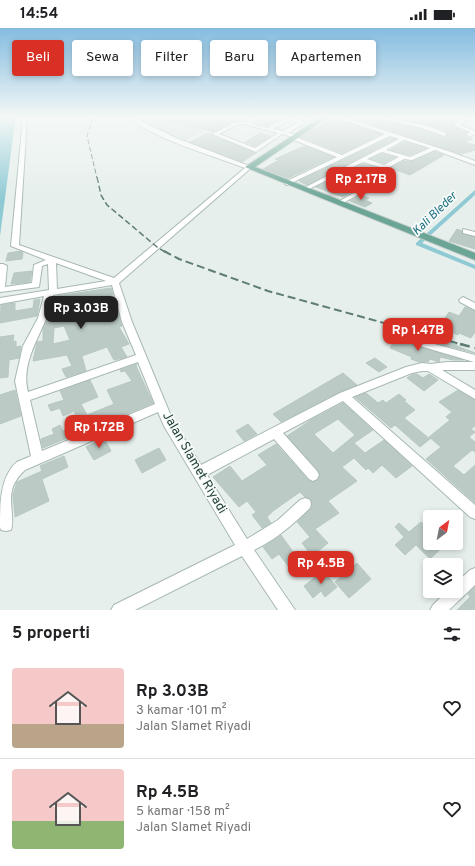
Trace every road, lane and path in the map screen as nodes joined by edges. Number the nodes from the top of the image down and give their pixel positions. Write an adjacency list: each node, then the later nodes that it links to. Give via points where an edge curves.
1 (23, 145): 24 (street, via 15,246)
2 (190, 145): 16 (street)
3 (244, 145): 4 (street, via 256,150)
4 (264, 145)
5 (282, 145): 16 (main road)
6 (314, 145): 12 (street)
7 (367, 145): 12 (street)
8 (391, 145): 11 (street)
9 (424, 145): 10 (street)
10 (433, 148): 13 (street, via 412,159); 15 (street)
11 (381, 150): 13 (street); 14 (street)
12 (342, 157): 18 (street)
13 (404, 157): 17 (street)
14 (363, 160): 17 (street); 19 (street)
15 (475, 164)
16 (249, 167): 18 (main road); 26 (street)
17 (385, 167): 20 (street, via 380,170 384,178)
18 (287, 183): 19 (main road)
19 (305, 189): 20 (main road)
20 (340, 203): 23 (main road)
21 (466, 231): 22 (street)
22 (475, 234)
23 (475, 257)
24 (52, 260): 25 (street, via 38,265 36,285 1,290 3,266); 26 (street); 27 (street)
25 (0, 267)
26 (115, 282): 27 (street); 32 (street, Jalan Slamet Riyadi)
27 (51, 292): 29 (street); 38 (street, via 28,346 20,381)
28 (463, 300): 30 (street)
29 (0, 301)
30 (475, 307)
31 (416, 342): 33 (street)
32 (141, 357): 38 (street); 39 (street, Jalan Slamet Riyadi)
33 (475, 359)
34 (475, 366): 35 (street)
35 (430, 368): 36 (street); 37 (street, via 410,370)
36 (475, 395)
37 (344, 396): 40 (street); 45 (street)
38 (24, 398): 41 (street)
39 (161, 406): 41 (street); 42 (street, Jalan Slamet Riyadi, via 168,423)
40 (276, 433): 42 (street); 43 (street)
41 (38, 459): 46 (street, via 16,469 5,480 3,488)
42 (198, 473): 47 (street, Jalan Slamet Riyadi)
43 (313, 475)
44 (305, 504): 47 (street, via 283,525)
45 (475, 513)
46 (6, 525)
47 (245, 548): 50 (street); 51 (street, Jalan Slamet Riyadi)
48 (475, 575): 49 (street)
49 (446, 608)
50 (119, 610)
51 (288, 610)

